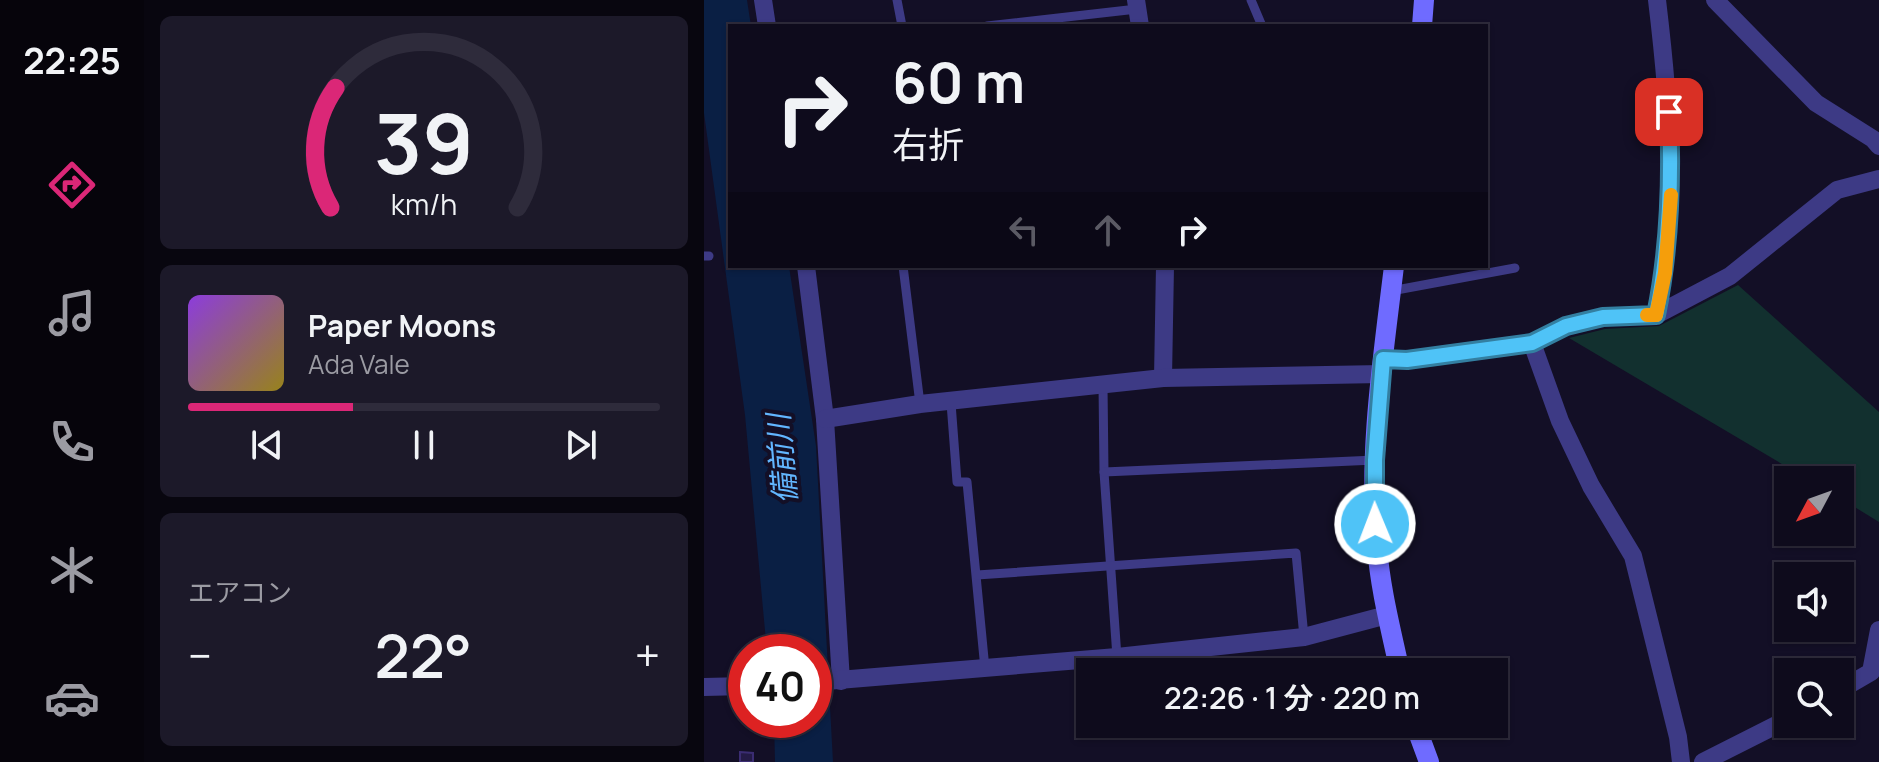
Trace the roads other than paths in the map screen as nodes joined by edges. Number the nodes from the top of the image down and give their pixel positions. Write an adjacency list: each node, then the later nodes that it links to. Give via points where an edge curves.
1 (763, 0): 8 (street)
2 (897, 0): 9 (lane)
3 (1251, 0): 11 (lane)
4 (1424, 0): 12 (street)
5 (1657, 0): 21 (street, via 1672,172 1668,247)
6 (1715, 0): 13 (street, via 1816,103)
7 (1137, 12): 10 (lane)
8 (767, 24)
9 (902, 24)
10 (1008, 24)
11 (1261, 24)
12 (1422, 24)
13 (1879, 146)
14 (1879, 179): 21 (street, via 1837,190 1730,276)
15 (806, 268): 28 (street)
16 (903, 268): 27 (lane)
17 (1165, 268): 24 (street)
18 (1394, 268): 20 (street)
19 (1515, 268): 20 (lane)
20 (1391, 291): 23 (street)
21 (1656, 315): 22 (street, via 1603,317 1566,326)
22 (1532, 343): 23 (street); 47 (street, via 1560,421 1633,556)
23 (1383, 366): 24 (street); 29 (street)
24 (1163, 378): 25 (street)
25 (1103, 384): 26 (street); 30 (lane)
26 (951, 403): 27 (street); 32 (lane, via 957,482 967,482)
27 (920, 404): 28 (street)
28 (825, 419): 35 (street)
29 (1375, 460): 30 (lane); 33 (street, via 1377,548)
30 (1104, 472): 31 (lane)
31 (1112, 565): 32 (lane); 36 (lane, via 1296,553); 37 (lane)
32 (977, 575): 39 (lane)
33 (1387, 615): 36 (street); 38 (street)
34 (1879, 630): 41 (street, via 1871,672)
35 (828, 634)
36 (1304, 637): 37 (street)
37 (1117, 657): 39 (street)
38 (1397, 658)
39 (985, 669): 40 (street)
40 (832, 681)
41 (1854, 682)
42 (728, 686): 43 (street)
43 (704, 687)
44 (1774, 726): 48 (street)
45 (1420, 738): 46 (street)
46 (1429, 762)
47 (1681, 762)
48 (1703, 762)

